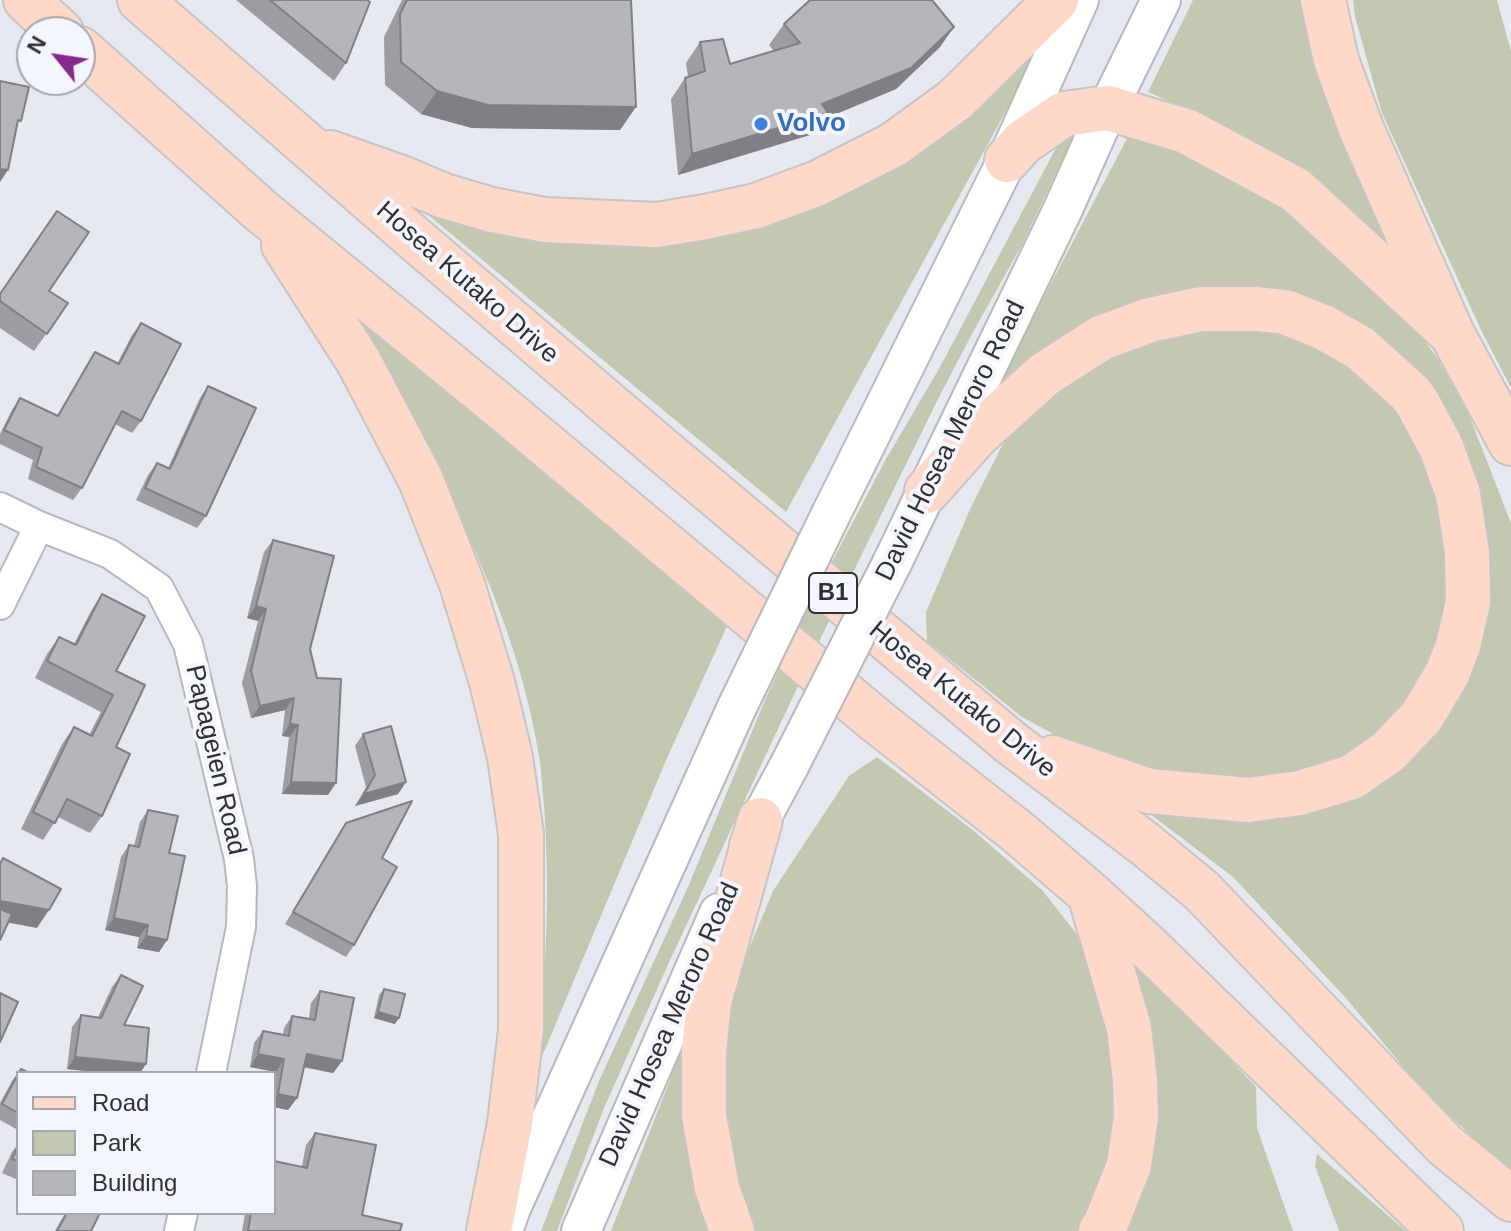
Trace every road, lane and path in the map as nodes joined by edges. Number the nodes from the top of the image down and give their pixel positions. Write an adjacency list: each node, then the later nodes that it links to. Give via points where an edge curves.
1 (26, 0): 7 (main road)
2 (140, 0): 10 (main road, Hosea Kutako Drive / B1)
3 (1056, 0): 10 (main road, via 955,100 893,145 818,183 756,206 705,217 657,225 545,220 444,196)
4 (1079, 0): 11 (main road)
5 (1161, 0): 9 (main road, David Hosea Meroro Road)
6 (1323, 0): 13 (main road, via 1336,60 1360,126)
7 (44, 16)
8 (96, 63): 12 (main road)
9 (1108, 108): 11 (main road, via 1064,114); 13 (main road, via 1186,131 1296,190); 15 (main road, David Hosea Meroro Road)
10 (309, 146): 19 (main road, Hosea Kutako Drive / B1)
11 (1007, 160): 25 (main road, bridge, via 737,707)
12 (260, 210): 21 (main road); 24 (main road, via 359,362 421,480 462,584 510,757 521,834 521,1030)
13 (1452, 334): 14 (main road)
14 (1511, 443)
15 (927, 491): 19 (main road, via 1004,409 1045,374 1101,338 1201,309 1257,309 1285,312 1323,327 1360,348 1410,393 1441,447 1458,494 1468,602 1458,646 1422,716 1388,752 1352,777 1300,793 1248,800 1192,796 1149,791); 20 (main road, David Hosea Meroro Road, bridge)
16 (0, 507): 17 (street, Papageien Road)
17 (39, 526): 18 (street); 22 (street, Papageien Road, via 110,554 159,588 188,644 242,886 241,927)
18 (0, 605)
19 (1010, 742): 23 (main road, Hosea Kutako Drive / B1, via 1202,891 1445,1145)
20 (760, 820): 26 (main road, David Hosea Meroro Road); 27 (main road, via 709,1002 704,1052 704,1116 717,1188)
21 (1089, 893): 28 (main road, via 1129,1028 1135,1081 1129,1165); 29 (main road)
22 (211, 1071)
23 (1511, 1199)
24 (489, 1231)
25 (503, 1231)
26 (581, 1231)
27 (732, 1231)
28 (1101, 1231)
29 (1441, 1231)

